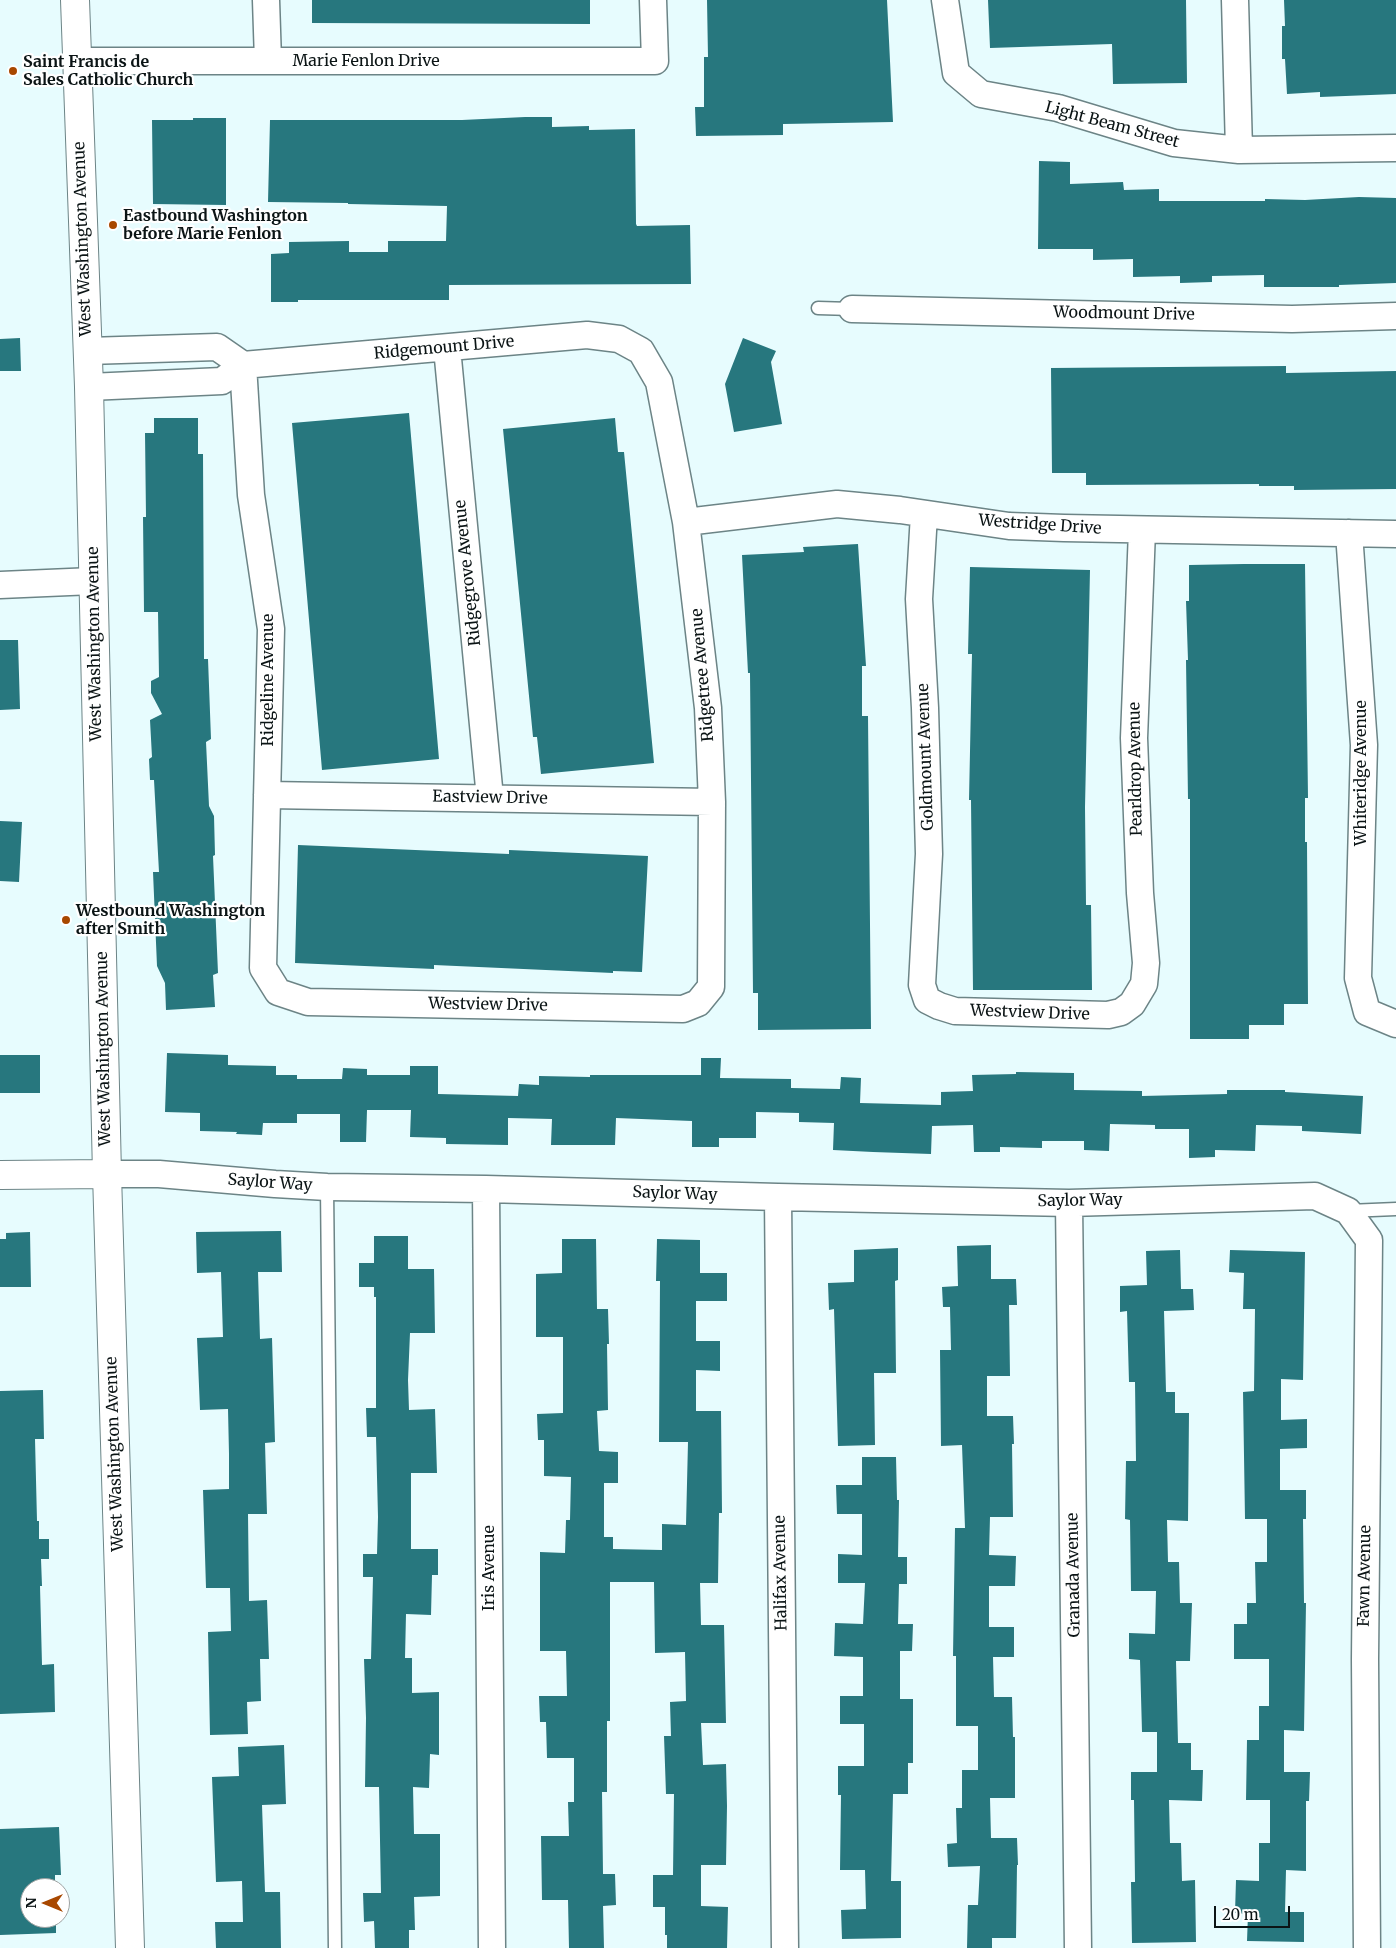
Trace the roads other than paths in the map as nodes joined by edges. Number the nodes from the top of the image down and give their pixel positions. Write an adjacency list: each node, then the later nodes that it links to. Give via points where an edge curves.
1 (75, 0): 6 (main road, West Washington Avenue)
2 (266, 0): 7 (street)
3 (653, 0): 7 (street, Marie Fenlon Drive, via 655,61)
4 (946, 0): 9 (street, Light Beam Street, via 956,73 981,94 1058,108 1174,143)
5 (1235, 0): 9 (street)
6 (76, 61): 7 (street, Marie Fenlon Drive); 14 (main road, West Washington Avenue)
7 (268, 61)
8 (1396, 148): 9 (street, Light Beam Street)
9 (1239, 150)
10 (818, 308): 11 (lane)
11 (852, 309): 12 (street, Woodmount Drive, via 1292,319)
12 (1396, 316)
13 (447, 348): 15 (street, Ridgemount Drive, via 587,335 619,339); 16 (street, Ridgemount Drive); 26 (street, Ridgegrove Avenue)
14 (88, 351): 16 (street, via 217,347); 17 (main road, West Washington Avenue)
15 (641, 351): 19 (street, Ridgetree Avenue, via 660,382)
16 (243, 365): 17 (street, via 222,381); 25 (street, Ridgeline Avenue, via 251,495 271,629)
17 (89, 387): 23 (main road, West Washington Avenue)
18 (924, 514): 19 (street, Westridge Drive, via 837,504); 20 (street, Westridge Drive, via 1009,526); 29 (street, Goldmount Avenue, via 919,599 929,854 922,985)
19 (686, 522): 27 (street, Ridgetree Avenue, via 708,708)
20 (1142, 530): 21 (street, Westridge Drive); 31 (street, Pearldrop Avenue, via 1134,738 1146,963 1144,984)
21 (1349, 532): 22 (street, Westridge Drive); 32 (street, Whiteridge Avenue, via 1364,745 1358,978 1367,1012)
22 (1396, 534)
23 (93, 581): 24 (street); 33 (main road, West Washington Avenue)
24 (0, 585)
25 (267, 795): 26 (street, Eastview Drive); 28 (street, Ridgeline Avenue, via 263,968)
26 (490, 798): 27 (street, Eastview Drive)
27 (712, 802): 30 (street, Ridgetree Avenue, via 711,986)
28 (278, 992): 30 (street, Westview Drive, via 308,1002 683,1008)
29 (927, 1000): 31 (street, Westview Drive, via 955,1010 1108,1015 1121,1012)
30 (698, 1003)
31 (1132, 1004)
32 (1396, 1024)
33 (107, 1174): 34 (main road, Saylor Way); 35 (street, Saylor Way, via 159,1174); 41 (main road, West Washington Avenue)
34 (0, 1175)
35 (327, 1187): 36 (street, Saylor Way); 42 (lane)
36 (486, 1188): 37 (street, Saylor Way); 43 (street, Iris Avenue)
37 (778, 1198): 38 (street, Saylor Way); 44 (street, Halifax Avenue)
38 (1069, 1203): 40 (street, Saylor Way, via 1315,1196); 45 (street, Granada Avenue)
39 (1396, 1209): 40 (lane)
40 (1348, 1211): 46 (street, Fawn Avenue, via 1369,1240 1364,1659)
41 (130, 1948)
42 (335, 1948)
43 (492, 1948)
44 (785, 1948)
45 (1078, 1948)
46 (1368, 1948)

